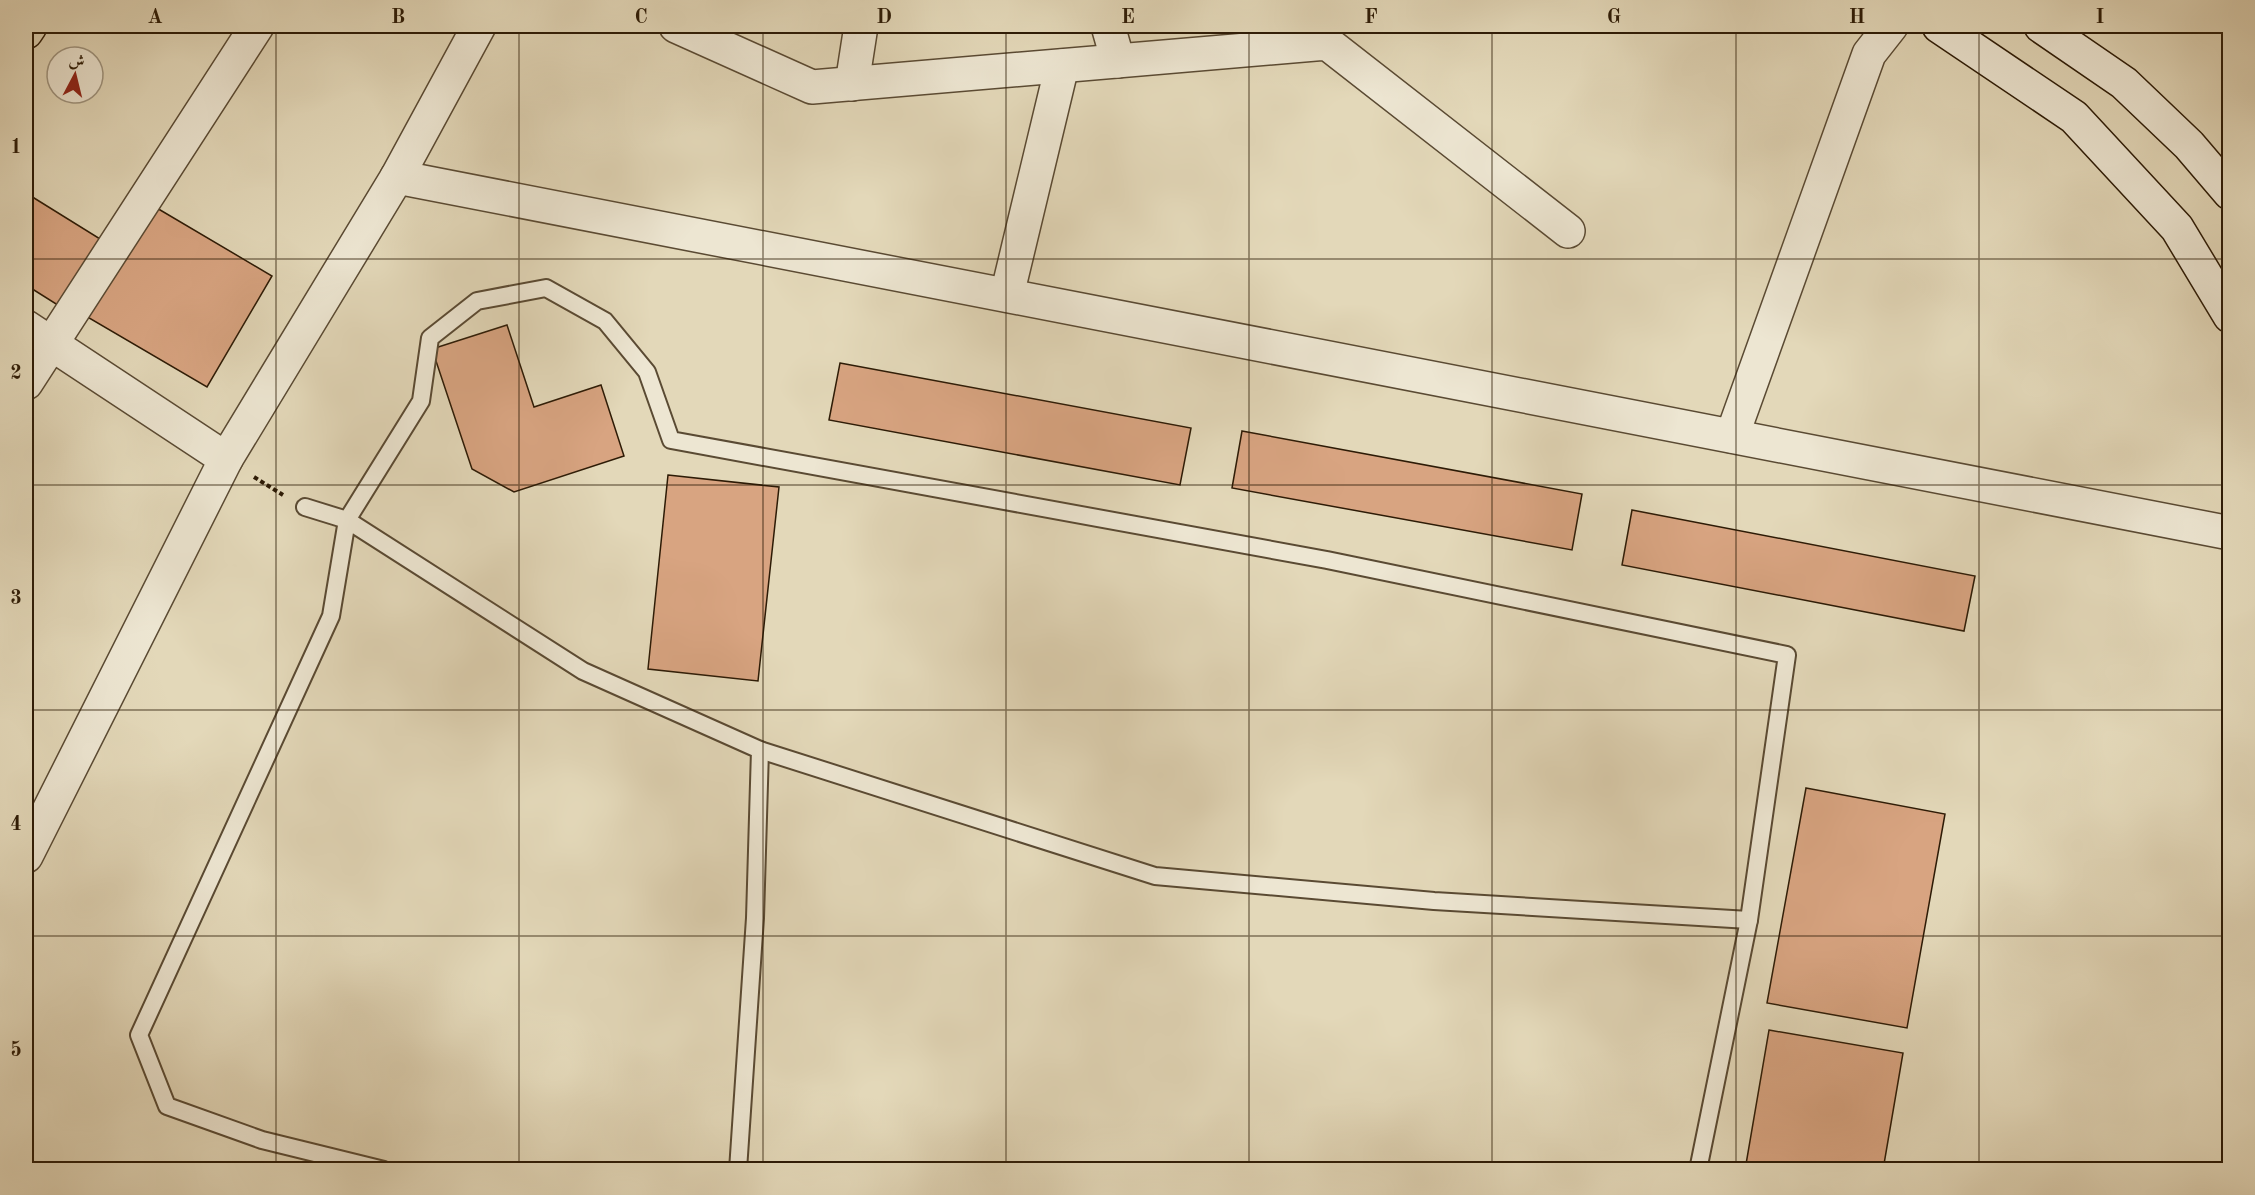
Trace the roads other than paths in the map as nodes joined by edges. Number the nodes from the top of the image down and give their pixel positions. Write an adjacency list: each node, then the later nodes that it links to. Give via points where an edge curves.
1 (30, 26): 10 (main road)
2 (257, 26): 20 (street)
3 (479, 26): 15 (street)
4 (676, 26): 14 (street, via 812,87)
5 (861, 26): 14 (street)
6 (1108, 26): 12 (street)
7 (1892, 26): 22 (street, via 1869,54)
8 (1939, 26): 19 (street, via 2074,117 2177,228)
9 (2041, 26): 16 (street, via 2124,83 2189,145)
10 (26, 32)
11 (1334, 34): 12 (street); 17 (street)
12 (1118, 61): 13 (street)
13 (1062, 66): 14 (street); 18 (street)
14 (852, 84)
15 (397, 177): 18 (street); 23 (street)
16 (2229, 193)
17 (1568, 231)
18 (1007, 295): 22 (street)
19 (2229, 316)
20 (38, 336): 21 (street); 23 (street)
21 (26, 382)
22 (1732, 436): 26 (street)
23 (226, 459): 28 (street)
24 (305, 507): 25 (lane)
25 (347, 520): 27 (lane, via 582,671); 29 (lane, via 421,401 430,338 477,301 546,288 605,321 647,372 671,440 1328,560 1788,655); 30 (lane, via 331,616 138,1035 167,1106 262,1140)
26 (2229, 533)
27 (760, 750): 29 (lane, via 1155,876 1434,901); 31 (lane, via 755,918)
28 (26, 856)
29 (1749, 920): 32 (lane)
30 (384, 1170)
31 (738, 1170)
32 (1698, 1170)

